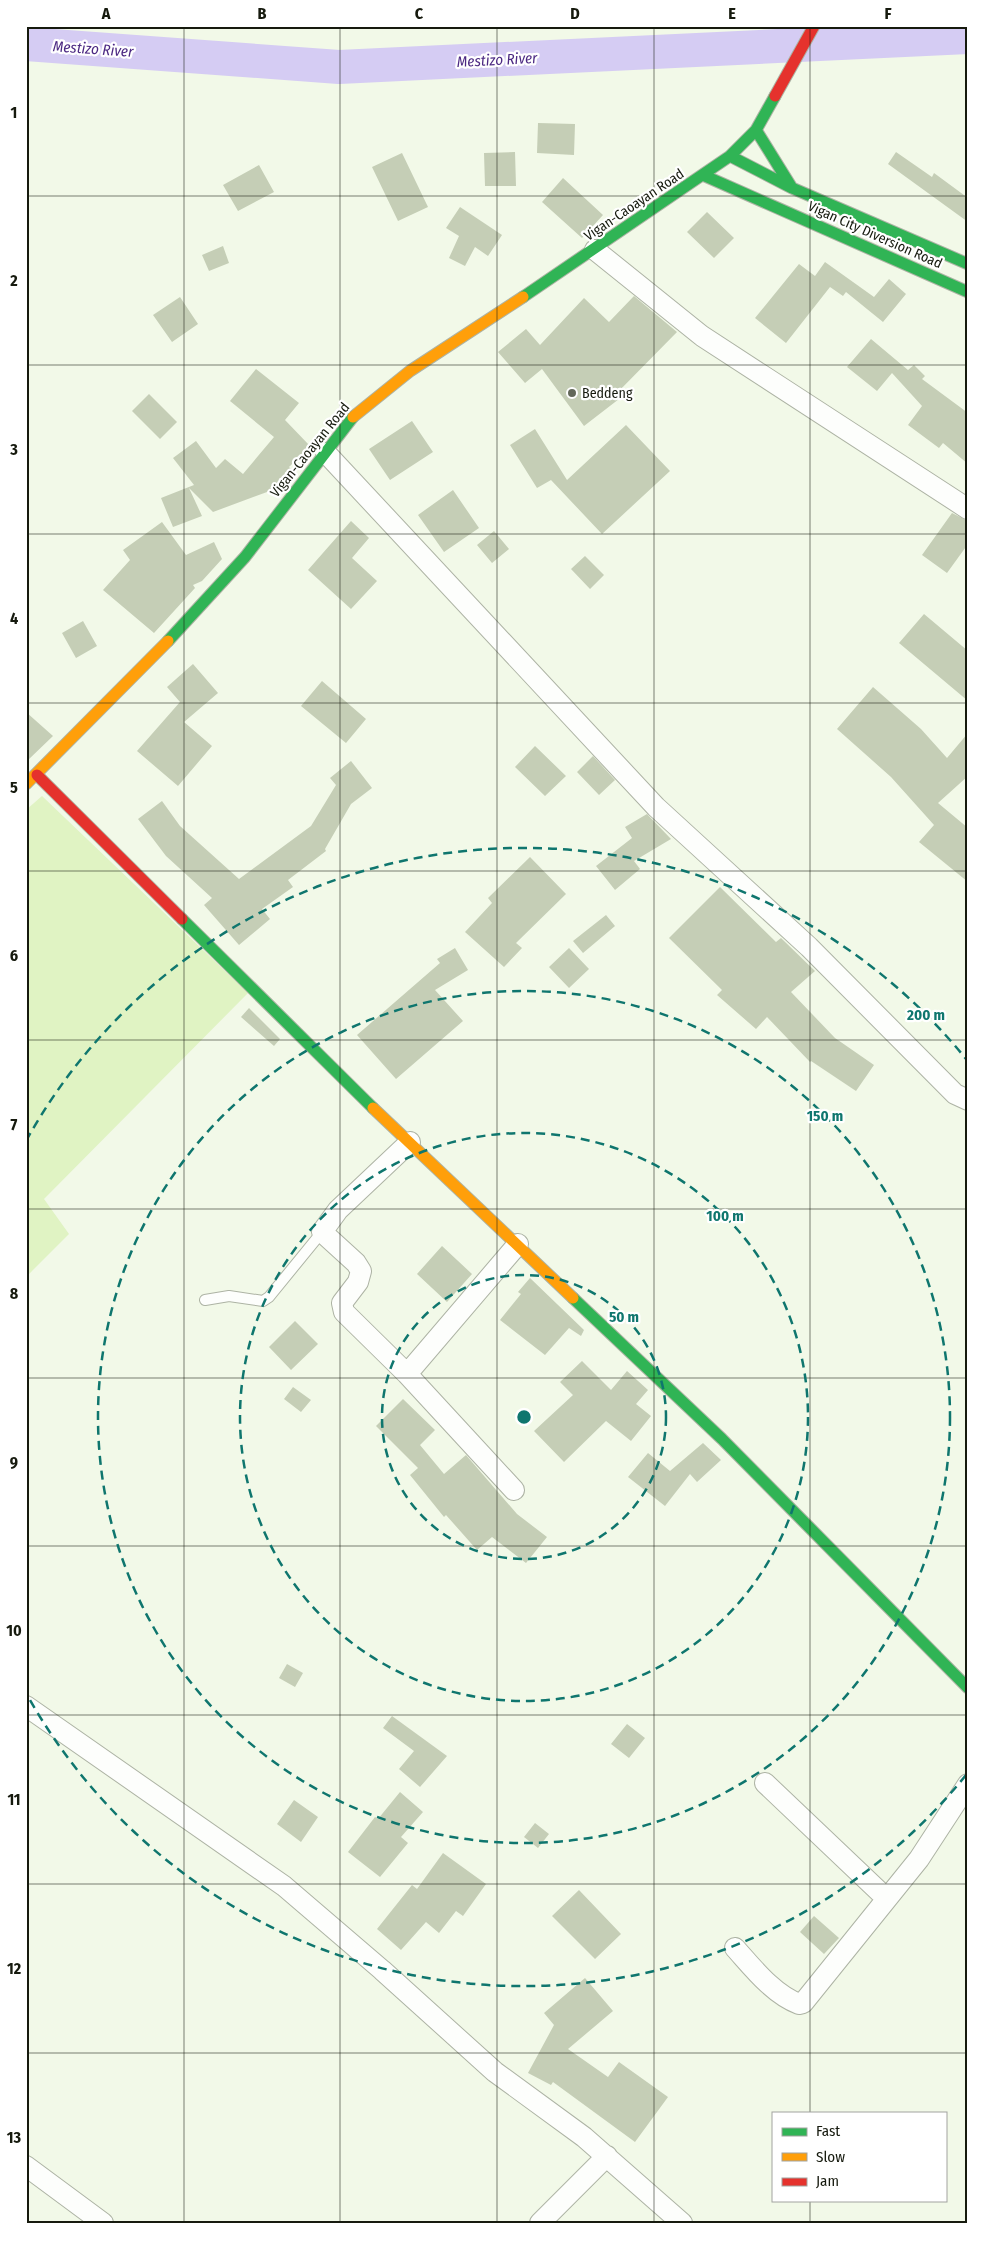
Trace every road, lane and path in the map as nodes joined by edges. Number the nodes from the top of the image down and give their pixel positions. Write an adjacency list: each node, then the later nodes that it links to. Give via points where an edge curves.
1 (814, 26): 2 (main road, Vigan-Caoayan Road)
2 (759, 126): 3 (main road, Vigan-Caoayan Road); 5 (main road)
3 (730, 156): 4 (main road, Vigan-Caoayan Road); 5 (main road, Vigan City Diversion Road)
4 (705, 176): 6 (main road, Vigan-Caoayan Road); 9 (main road, Vigan City Diversion Road)
5 (792, 188): 11 (main road, Vigan City Diversion Road)
6 (682, 191): 7 (main road); 10 (main road, Vigan-Caoayan Road)
7 (699, 194)
8 (726, 198): 9 (main road, Vigan City Diversion Road)
9 (771, 205): 12 (main road, Vigan City Diversion Road)
10 (595, 250): 13 (main road, Vigan-Caoayan Road, via 410,371 353,416); 14 (street, via 702,336)
11 (968, 264)
12 (968, 292)
13 (326, 453): 15 (main road, Vigan-Caoayan Road, via 245,557 140,671); 17 (street, via 656,807 809,947 955,1094)
14 (968, 509)
15 (37, 775): 16 (main road, Vigan-Caoayan Road); 18 (main road)
16 (26, 784)
17 (968, 1100)
18 (410, 1142): 19 (street, via 338,1210); 20 (main road)
19 (322, 1232): 21 (lane, via 263,1301 229,1296); 22 (street, via 361,1271 358,1282 342,1303 344,1312)
20 (518, 1244): 22 (street); 24 (main road, via 722,1439)
21 (205, 1300)
22 (407, 1374): 23 (street)
23 (514, 1490)
24 (968, 1688)
25 (26, 1706): 30 (street, via 284,1886 495,2072)
26 (766, 1783): 28 (street)
27 (968, 1784): 28 (street, via 934,1837)
28 (886, 1898): 29 (street, via 804,2002 798,2004 758,1974)
29 (735, 1948)
30 (607, 2156): 33 (street); 34 (street)
31 (26, 2166): 32 (street)
32 (103, 2223)
33 (540, 2223)
34 (682, 2223)

